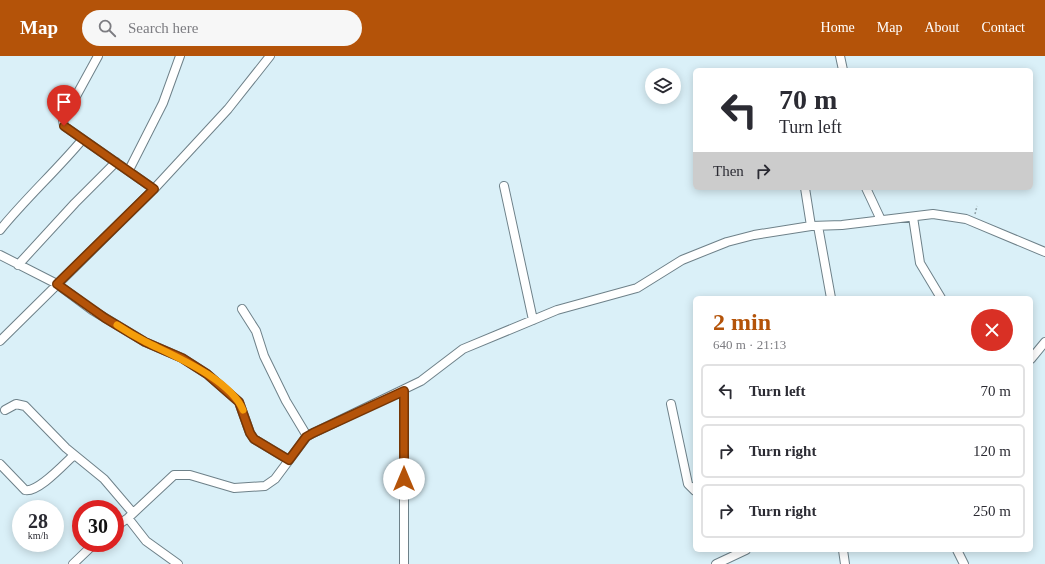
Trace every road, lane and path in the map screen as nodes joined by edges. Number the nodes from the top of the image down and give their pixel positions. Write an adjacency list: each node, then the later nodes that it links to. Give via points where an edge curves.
1 (98, 56): 6 (street, via 63,120 64,126)
2 (180, 56): 8 (street, via 163,103)
3 (270, 56): 10 (street, via 228,109)
4 (840, 56): 5 (street)
5 (843, 68)
6 (82, 140): 7 (street); 16 (street)
7 (116, 162): 8 (street); 19 (street)
8 (129, 170): 10 (street)
9 (504, 186): 24 (street)
10 (154, 189): 20 (street)
11 (806, 190): 15 (street)
12 (867, 190): 14 (street)
13 (914, 217): 14 (street); 17 (street, via 933,214 966,219); 22 (street, via 920,263)
14 (881, 220): 15 (street)
15 (815, 226): 21 (street); 24 (street, via 754,235 727,242 682,260 636,288 557,310)
16 (0, 230)
17 (1045, 252)
18 (0, 255): 19 (street)
19 (18, 265): 20 (street)
20 (57, 284): 25 (street); 33 (street, via 92,310 138,338 182,358 207,374 239,402 254,439)
21 (831, 296)
22 (940, 296)
23 (242, 309): 31 (street, via 256,331 264,356 286,401)
24 (533, 320): 28 (street, via 463,349 430,375)
25 (0, 341)
26 (1045, 342): 27 (street)
27 (1033, 357)
28 (404, 391): 31 (street); 44 (street)
29 (671, 404): 35 (street, via 688,484)
30 (6, 410): 32 (street, via 16,404 25,406)
31 (308, 436): 33 (street)
32 (74, 455): 34 (street, via 37,488 29,490 25,490); 36 (street, via 104,479)
33 (289, 460): 36 (street, via 272,482 260,487 234,488 190,475 174,474)
34 (0, 464)
35 (693, 489)
36 (130, 516): 37 (street); 43 (street, via 146,541)
37 (124, 520)
38 (86, 552): 42 (street)
39 (739, 552): 45 (street)
40 (844, 552): 46 (street)
41 (958, 552): 47 (street)
42 (73, 564)
43 (178, 564)
44 (404, 564)
45 (716, 564)
46 (845, 564)
47 (964, 564)

